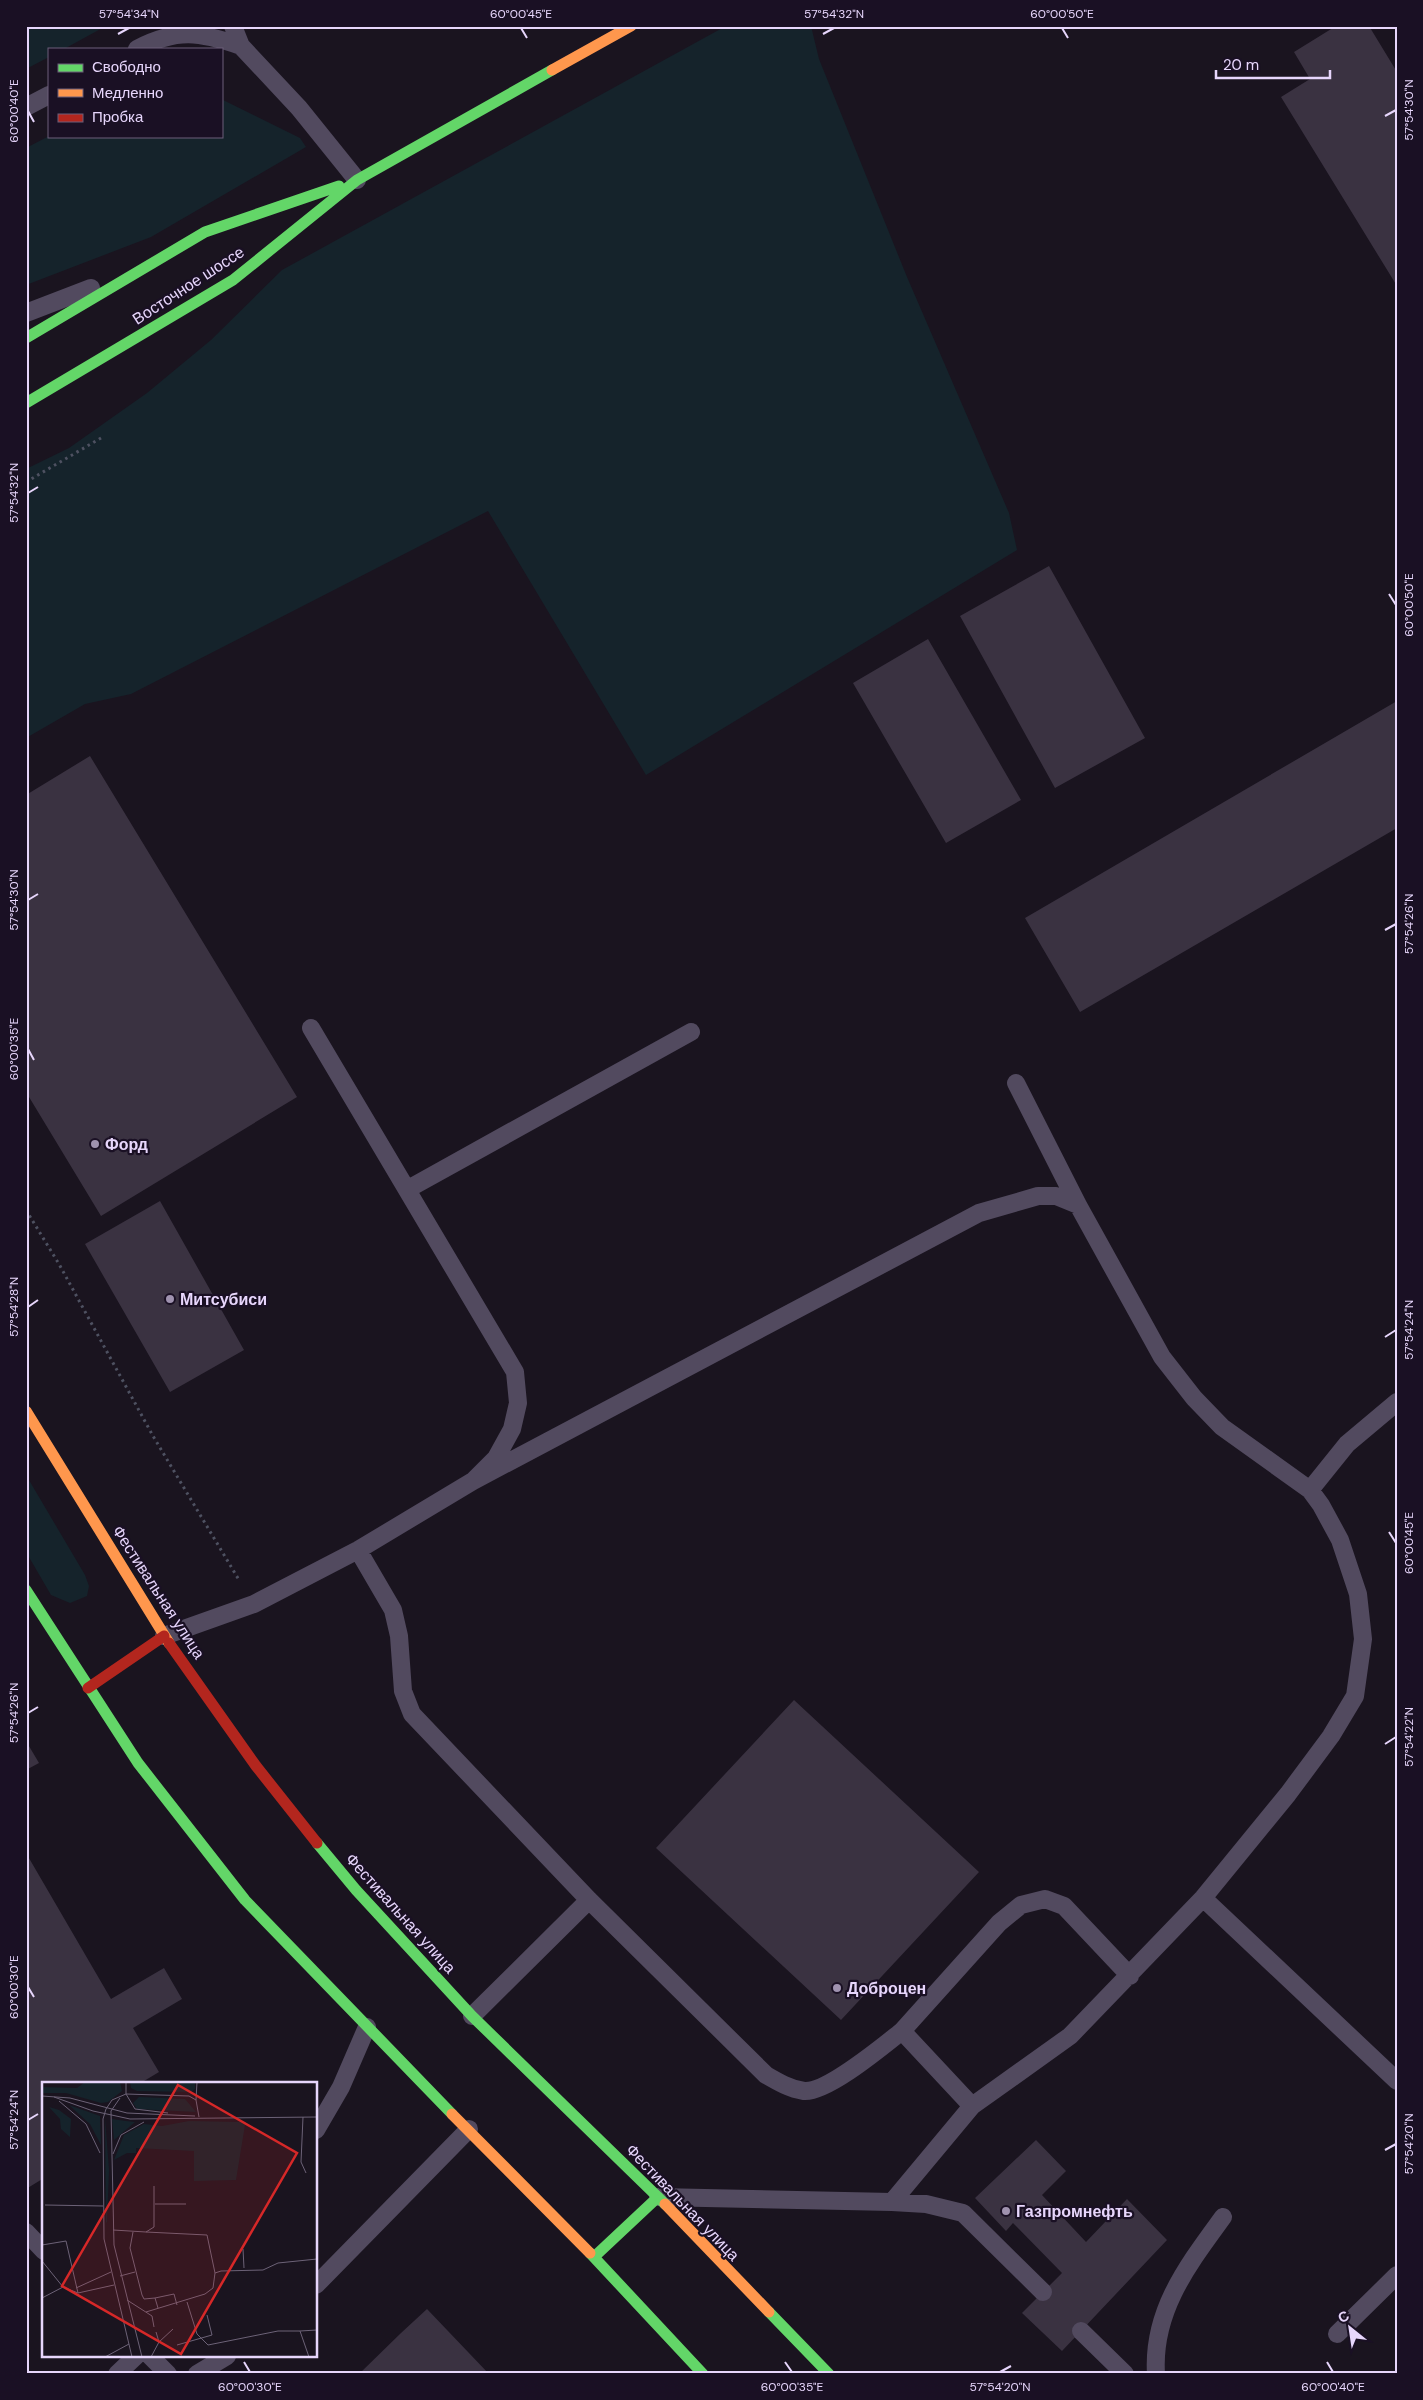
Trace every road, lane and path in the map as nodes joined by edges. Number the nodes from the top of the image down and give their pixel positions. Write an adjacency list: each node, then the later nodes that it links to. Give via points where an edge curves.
1 (233, 26): 3 (lane)
2 (631, 26): 7 (main road, Восточное шоссе)
3 (241, 46): 4 (lane, via 189,33 158,38); 7 (lane, via 299,108)
4 (139, 48)
5 (48, 96): 6 (lane)
6 (26, 107)
7 (357, 180): 8 (main road, Восточное шоссе, via 205,232); 11 (main road, Восточное шоссе, via 233,280)
8 (150, 266): 9 (lane); 10 (main road, Восточное шоссе)
9 (26, 313)
10 (26, 338)
11 (26, 403)
12 (100, 438): 13 (path)
13 (26, 482)
14 (311, 1028): 17 (lane)
15 (691, 1032): 17 (lane)
16 (1016, 1083): 18 (lane)
17 (408, 1189): 22 (lane, via 515,1372 518,1403 512,1429 496,1458)
18 (1078, 1205): 22 (lane, via 1056,1196 1038,1196 979,1213); 23 (lane, via 1162,1357 1194,1398 1222,1427)
19 (26, 1210): 26 (path, via 153,1436)
20 (1397, 1402): 23 (lane, via 1347,1444)
21 (26, 1411): 27 (main road, Фестивальная улица)
22 (473, 1481): 24 (lane)
23 (1310, 1490): 29 (lane, via 1340,1540 1358,1594 1363,1639 1355,1696 1331,1736 1293,1787)
24 (358, 1550): 26 (lane); 30 (lane, via 393,1610 400,1636 402,1691 412,1714)
25 (26, 1590): 28 (main road)
26 (254, 1604): 27 (lane)
27 (164, 1636): 28 (main road); 32 (main road, Фестивальная улица, via 303,1827)
28 (88, 1688): 33 (main road, via 138,1763 239,1893)
29 (1202, 1898): 31 (lane); 35 (lane)
30 (589, 1900): 32 (lane); 34 (lane, via 766,2075 786,2087 807,2091 828,2083)
31 (1130, 1976): 34 (lane, via 1064,1906 1045,1899 1022,1905 999,1923); 36 (lane, via 1070,2036)
32 (472, 2016): 39 (main road, Фестивальная улица)
33 (367, 2028): 37 (lane, via 341,2087); 38 (main road)
34 (902, 2031): 36 (lane)
35 (1397, 2081)
36 (972, 2106): 40 (lane)
37 (318, 2127)
38 (469, 2129): 44 (main road); 46 (lane)
39 (658, 2197): 40 (lane); 44 (main road); 57 (main road, Фестивальная улица)
40 (892, 2202): 47 (lane, via 926,2204 963,2212)
41 (1223, 2217): 59 (lane, via 1172,2291 1161,2320 1155,2356)
42 (26, 2232): 43 (lane)
43 (42, 2248)
44 (594, 2257): 56 (main road)
45 (1397, 2275): 49 (lane)
46 (318, 2283)
47 (1043, 2292)
48 (1082, 2331): 58 (lane)
49 (1337, 2334)
50 (134, 2358): 53 (lane)
51 (152, 2358): 54 (lane)
52 (224, 2358): 55 (lane)
53 (118, 2374)
54 (168, 2374)
55 (197, 2374)
56 (703, 2374)
57 (828, 2374)
58 (1125, 2374)
59 (1156, 2374)

